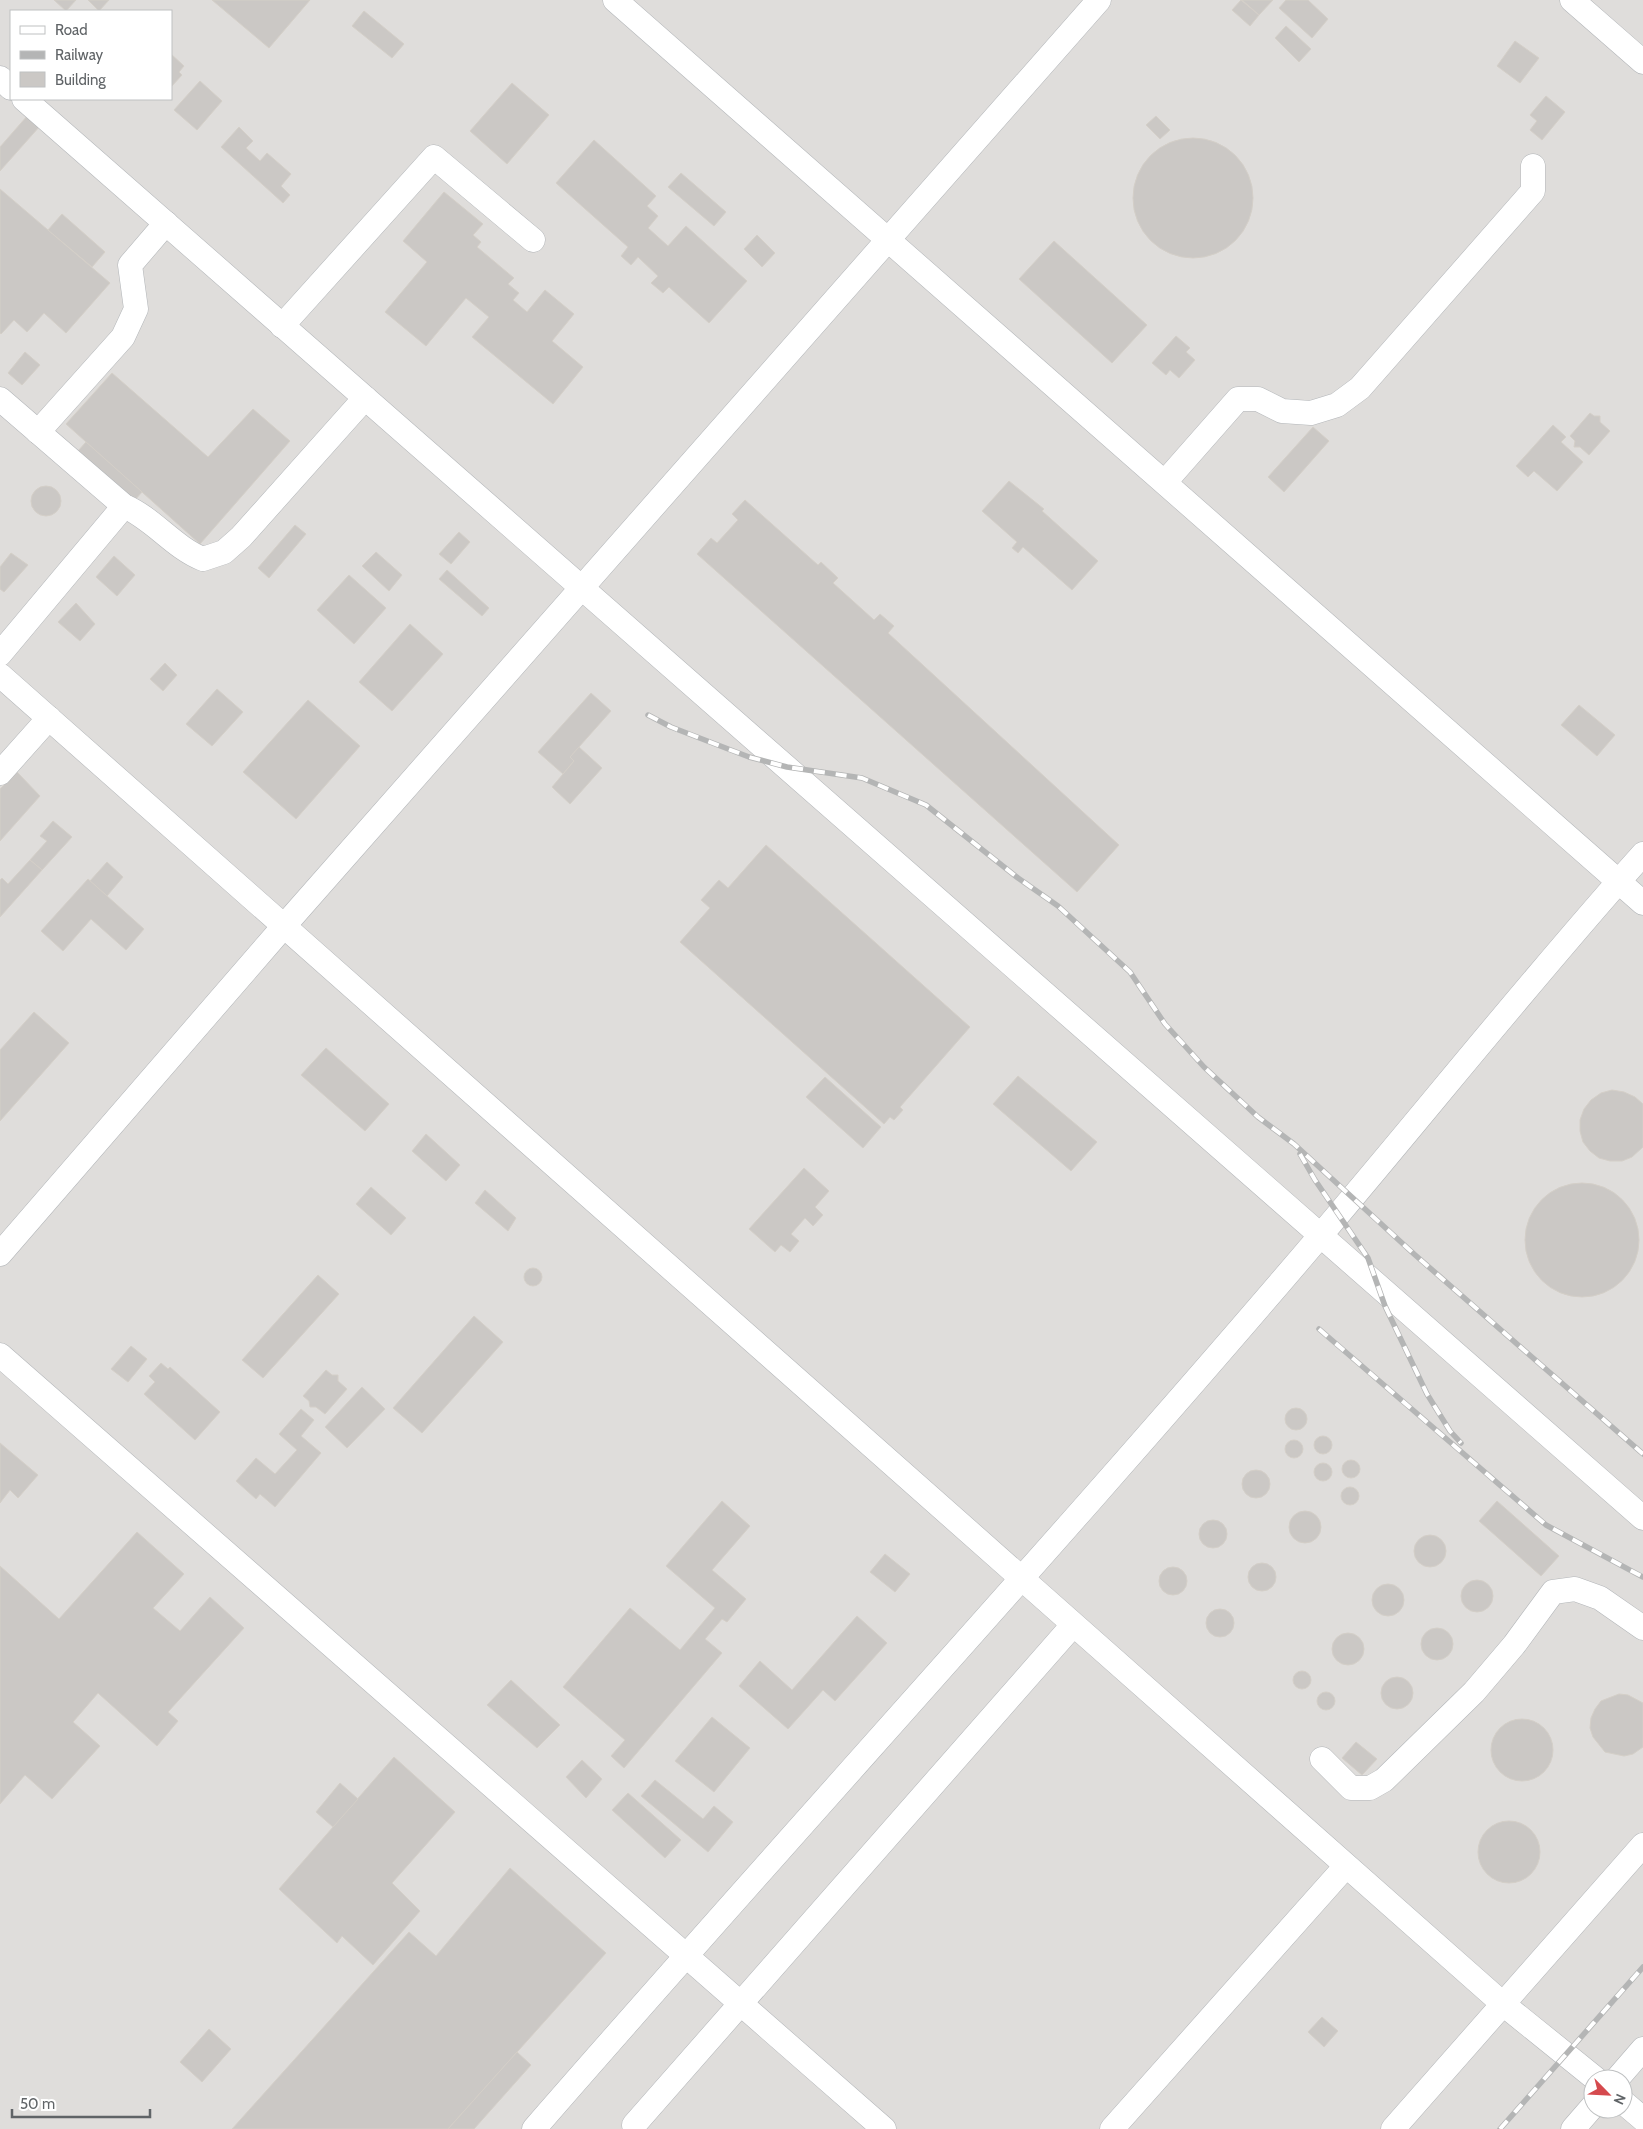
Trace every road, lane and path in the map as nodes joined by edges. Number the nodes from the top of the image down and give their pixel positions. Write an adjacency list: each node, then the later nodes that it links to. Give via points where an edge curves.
1 (615, 0): 11 (lane)
2 (1099, 0): 11 (lane)
3 (1572, 0): 4 (lane)
4 (1643, 62)
5 (0, 78): 6 (lane)
6 (10, 87)
7 (25, 100): 9 (lane)
8 (1533, 166): 16 (lane, via 1532,191 1360,388 1337,405 1311,413 1282,411 1258,399 1238,399)
9 (166, 223): 12 (lane); 15 (lane, via 130,265 136,309 123,337)
10 (533, 240): 12 (lane, via 434,157)
11 (888, 240): 16 (lane); 18 (lane)
12 (282, 326): 13 (lane)
13 (364, 398): 17 (lane, via 224,552 203,559 187,553 139,513); 18 (lane)
14 (0, 399): 15 (lane)
15 (38, 432): 17 (lane)
16 (1165, 482): 24 (lane)
17 (124, 506): 19 (lane)
18 (582, 588): 26 (lane); 27 (lane)
19 (0, 654)
20 (0, 675): 21 (lane)
21 (49, 718): 22 (lane); 26 (lane)
22 (0, 773)
23 (1643, 854): 24 (lane)
24 (1619, 881): 25 (lane); 27 (lane)
25 (1643, 902)
26 (284, 926): 28 (lane); 31 (lane)
27 (1321, 1234): 30 (lane); 31 (lane)
28 (0, 1254)
29 (0, 1355): 37 (lane)
30 (1643, 1518)
31 (1021, 1579): 32 (lane); 37 (lane)
32 (1073, 1626): 36 (lane); 38 (lane)
33 (1643, 1628): 34 (lane, via 1600,1598 1575,1589 1554,1592 1474,1692 1384,1780 1370,1788 1351,1788)
34 (1322, 1760)
35 (1643, 1845): 39 (lane)
36 (1346, 1866): 39 (lane); 49 (lane)
37 (685, 1956): 38 (lane); 47 (lane)
38 (740, 2003): 46 (lane); 48 (lane)
39 (1503, 2004): 41 (lane); 50 (lane)
40 (1643, 2049): 42 (lane)
41 (1584, 2069)
42 (1626, 2069)
43 (1633, 2111): 45 (lane)
44 (1583, 2118): 51 (lane)
45 (1643, 2120)
46 (634, 2125)
47 (534, 2129)
48 (884, 2129)
49 (1112, 2129)
50 (1394, 2129)
51 (1573, 2129)

